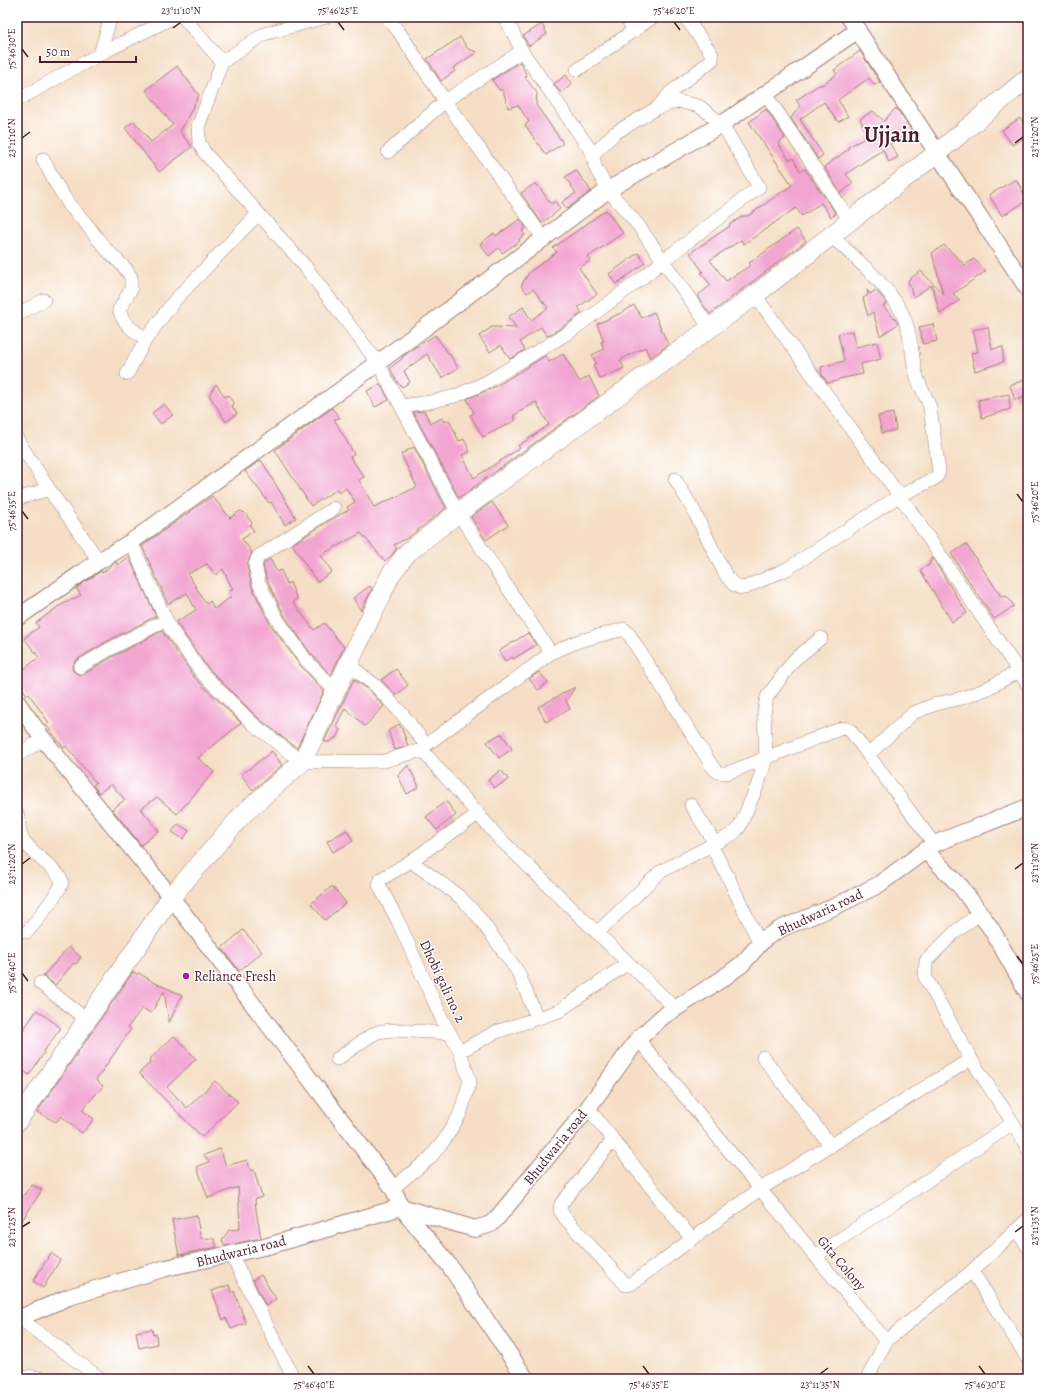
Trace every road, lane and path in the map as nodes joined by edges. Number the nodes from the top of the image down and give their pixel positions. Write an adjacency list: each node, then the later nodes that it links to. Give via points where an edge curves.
1 (109, 17): 13 (street)
2 (174, 17): 13 (street)
3 (183, 17): 14 (street)
4 (326, 17): 14 (street, via 264,34)
5 (387, 17): 19 (street)
6 (505, 17): 12 (street)
7 (626, 17): 11 (street)
8 (653, 17): 11 (street)
9 (685, 17): 20 (street, via 709,50 712,60 670,92)
10 (854, 23): 17 (street); 23 (street)
11 (634, 31): 15 (street)
12 (522, 51): 19 (street); 24 (street)
13 (100, 54): 18 (street)
14 (222, 62): 27 (street, via 198,127 199,142 204,152)
15 (577, 70)
16 (1028, 78): 23 (main road)
17 (766, 95): 21 (street); 28 (street)
18 (17, 99)
19 (445, 101): 22 (street); 30 (street)
20 (657, 108): 21 (street, via 677,101 699,106); 24 (street, via 615,133)
21 (722, 124): 26 (street); 31 (street, via 759,186)
22 (388, 152)
23 (937, 153): 28 (main road); 32 (street)
24 (593, 154): 26 (street, via 595,167)
25 (43, 159): 37 (street, via 70,206 105,248 126,268 131,277 131,288 119,310 127,325)
26 (608, 190): 30 (street); 31 (street, via 638,224)
27 (258, 214): 37 (street, via 175,300); 38 (street, via 304,265)
28 (850, 221): 29 (main road)
29 (830, 236): 33 (main road); 44 (street, via 874,276 901,311 909,333 916,374 928,400 938,476)
30 (544, 239): 38 (street)
31 (663, 261): 36 (street); 40 (street, via 571,331 485,383 455,396)
32 (1028, 289)
33 (755, 295): 36 (main road); 44 (street)
34 (44, 300): 35 (street)
35 (17, 315)
36 (710, 328): 47 (main road)
37 (146, 339): 39 (street)
38 (378, 363): 40 (street); 48 (street)
39 (127, 374)
40 (401, 406): 47 (street)
41 (17, 439): 43 (street)
42 (675, 478): 44 (street, via 725,574 733,584 744,588 787,569)
43 (49, 489): 45 (street); 49 (street)
44 (899, 496): 56 (street)
45 (17, 499)
46 (334, 508): 58 (street, via 258,557 255,565 259,583 277,618 305,658)
47 (458, 513): 53 (street); 54 (main road, via 407,553 391,574)
48 (131, 542): 49 (street); 51 (street)
49 (99, 561): 50 (street)
50 (17, 618)
51 (166, 620): 55 (street); 65 (street, via 201,672 253,724)
52 (821, 638): 64 (street, via 794,660 767,697 764,713)
53 (551, 653): 61 (street); 64 (street, via 579,641 624,629 716,772 730,772)
54 (348, 664): 58 (main road); 61 (street, via 376,686 398,709)
55 (80, 667)
56 (1019, 671): 57 (street); 62 (street, via 984,690 913,713)
57 (1028, 685)
58 (336, 691): 65 (main road)
59 (17, 702): 60 (street)
60 (43, 738): 63 (street); 73 (street)
61 (424, 747): 65 (street, via 384,761); 69 (street)
62 (868, 755): 64 (street, via 850,730 843,728); 71 (street)
63 (17, 756)
64 (766, 758): 70 (street, via 740,826 734,833)
65 (302, 762): 73 (main road, via 244,813)
66 (691, 805): 70 (street)
67 (1028, 807): 71 (street, Bhudwaria road)
68 (17, 813): 75 (street, via 22,838 40,859 57,873 62,882)
69 (478, 814): 72 (street, Dhobi gali no. 2); 76 (street, via 498,837)
70 (713, 844): 76 (street, via 660,872); 77 (street)
71 (930, 848): 74 (street); 77 (street, Bhudwaria road, via 878,885 834,907 782,928)
72 (411, 861): 82 (street, via 460,897 478,916 518,972); 84 (street, Dhobi gali no. 2, via 381,879 379,885)
73 (171, 897): 83 (main road); 96 (street)
74 (980, 913): 80 (street); 89 (street, via 954,933 926,961 925,978)
75 (27, 932)
76 (597, 933): 78 (street)
77 (760, 944): 81 (street, Bhudwaria road, via 742,964)
78 (628, 963): 81 (street); 82 (street, via 559,1011)
79 (40, 983): 83 (street)
80 (1028, 993)
81 (676, 1009): 85 (street, Bhudwaria road, via 662,1017)
82 (537, 1018): 86 (street, via 496,1032)
83 (87, 1020): 91 (main road)
84 (450, 1033): 86 (street, Dhobi gali no. 2); 88 (street, via 391,1030 378,1032)
85 (638, 1039): 90 (street, Bhudwaria road); 97 (street, Gita Colony)
86 (459, 1050): 96 (street, Dhobi gali no. 2, via 470,1081 460,1114 430,1158)
87 (763, 1057): 94 (street)
88 (337, 1059)
89 (971, 1059): 92 (street); 94 (street)
90 (588, 1108): 93 (street); 98 (street, Bhudwaria road, via 490,1224 474,1229)
91 (18, 1119)
92 (1014, 1123): 95 (street); 104 (street)
93 (613, 1140): 101 (street); 101 (street, via 561,1204 560,1210 565,1218 626,1285 631,1284)
94 (831, 1146): 97 (street)
95 (1028, 1149)
96 (393, 1188): 98 (street)
97 (760, 1189): 101 (street); 104 (street, Gita Colony)
98 (401, 1207): 103 (street, Bhudwaria road, via 268,1246); 113 (street, via 449,1265)
99 (1028, 1219): 100 (street)
100 (1016, 1230): 102 (street); 105 (street)
101 (692, 1239)
102 (1028, 1247)
103 (231, 1254): 106 (street, Bhudwaria road, via 166,1268 69,1297); 112 (street)
104 (815, 1256): 107 (street, Gita Colony)
105 (972, 1271): 107 (street); 108 (street)
106 (18, 1318): 111 (street)
107 (886, 1341): 114 (street)
108 (1028, 1359)
109 (22, 1379): 110 (street, via 30,1376)
110 (44, 1379)
111 (101, 1379)
112 (294, 1379)
113 (526, 1379)
114 (866, 1379)

